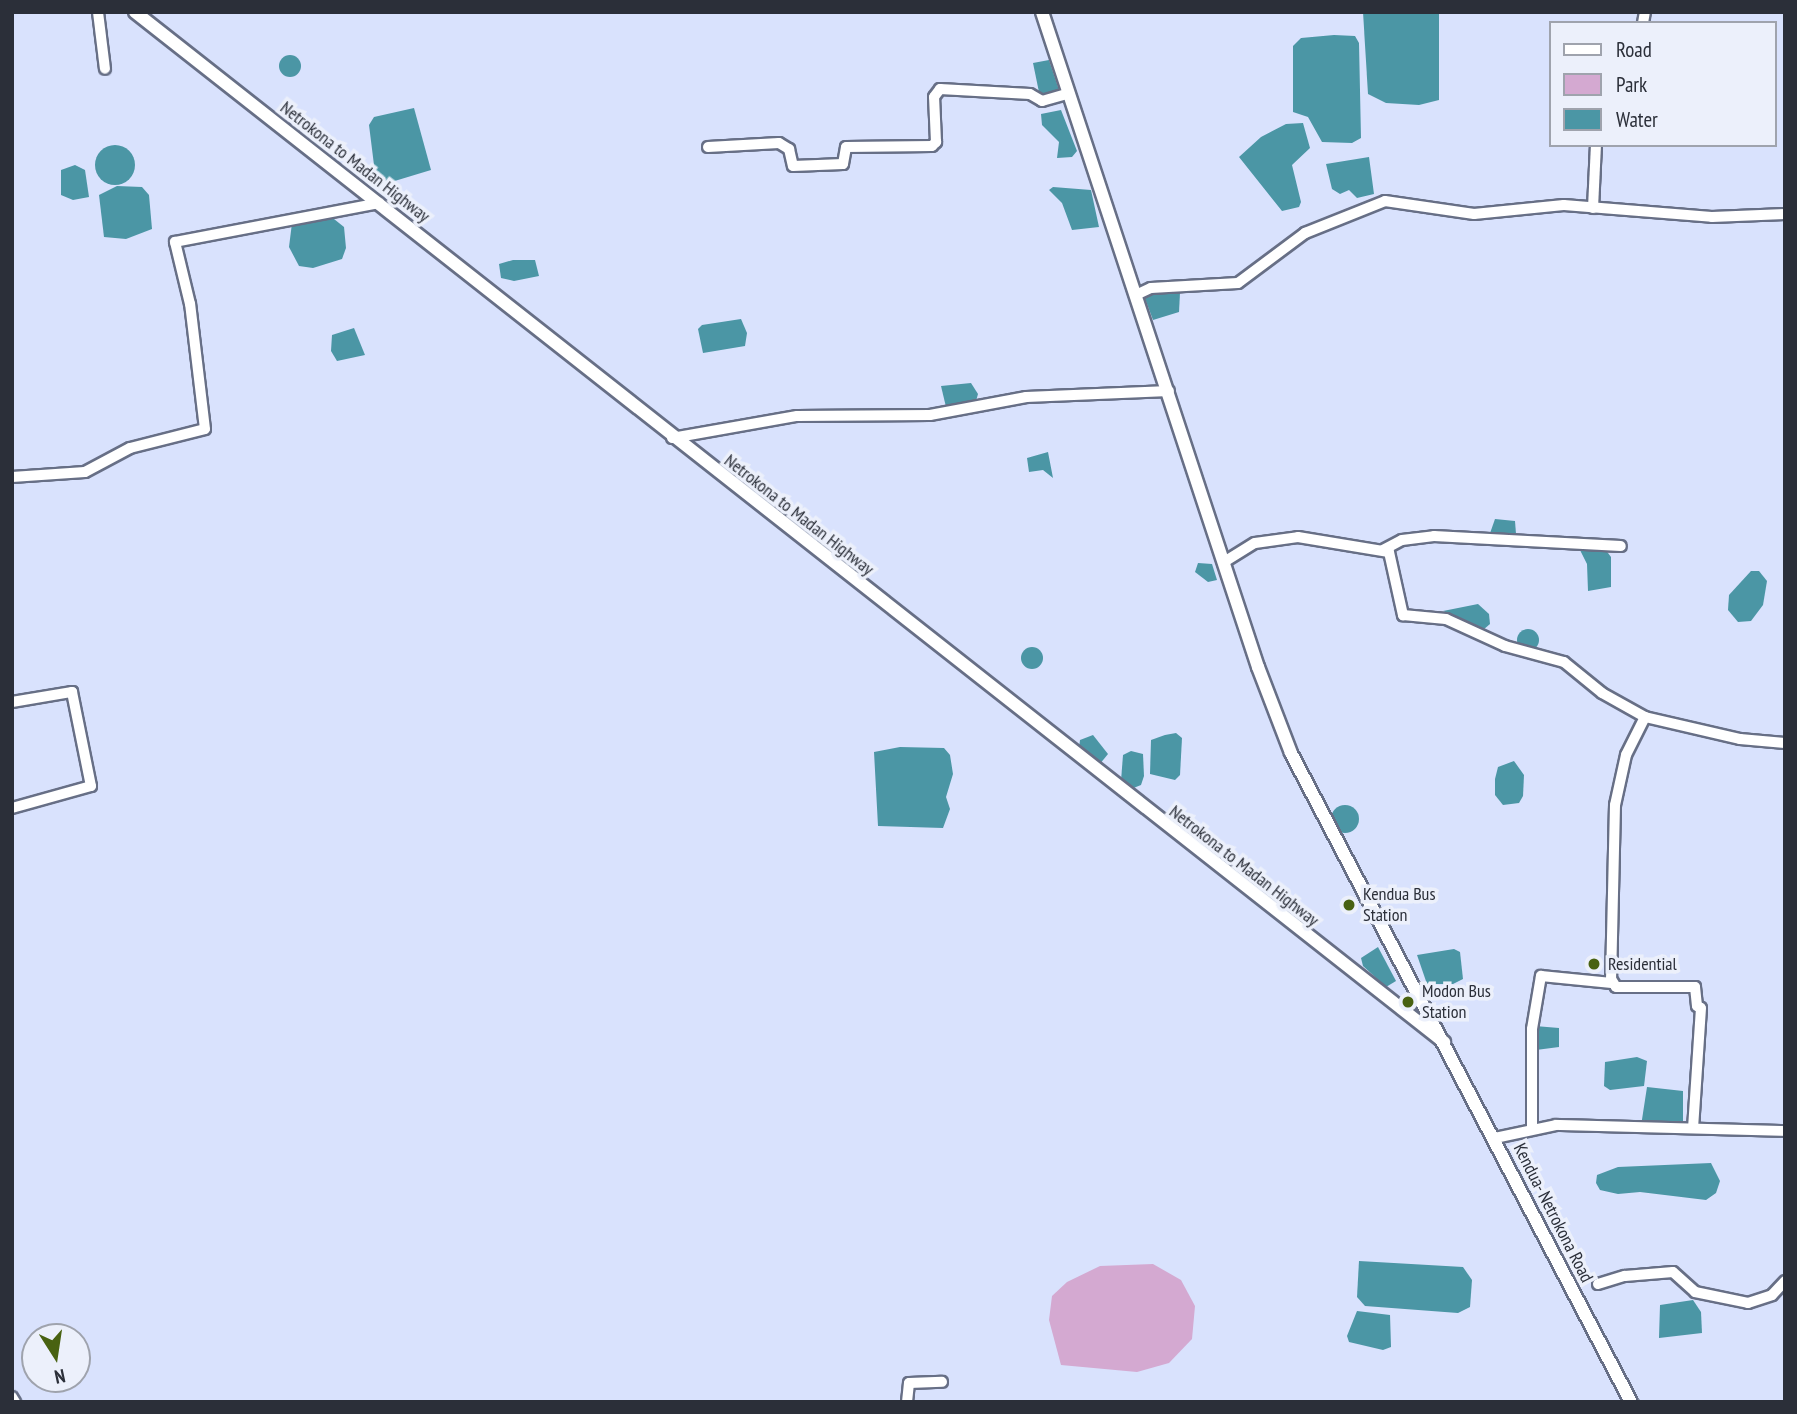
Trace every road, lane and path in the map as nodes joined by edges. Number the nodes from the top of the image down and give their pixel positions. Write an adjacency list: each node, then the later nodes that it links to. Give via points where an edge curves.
1 (97, 12): 4 (street)
2 (135, 12): 8 (main road, Netrokona to Madan Highway)
3 (1042, 12): 5 (main road, Kendua- Netrokona Road)
4 (106, 69)
5 (1067, 94): 6 (street, via 1042,100 1030,94 940,89 934,97 936,142 932,146 846,147 843,164 793,166 789,149 779,143); 11 (main road, Kendua- Netrokona Road)
6 (708, 147)
7 (1596, 147): 9 (street)
8 (379, 203): 13 (main road, Netrokona to Madan Highway); 14 (street, via 176,242 190,304 205,429 130,448 85,472)
9 (1593, 208): 10 (street, via 1712,217); 11 (street, via 1564,205 1475,214 1385,201 1305,233 1238,283 1151,288)
10 (1785, 214)
11 (1138, 294): 12 (main road, Kendua- Netrokona Road)
12 (1168, 391): 13 (street, via 1026,397 930,415 797,415); 17 (main road, Kendua- Netrokona Road)
13 (672, 438): 23 (main road, Netrokona to Madan Highway)
14 (12, 477)
15 (1620, 546): 16 (street, via 1434,536 1402,540)
16 (1383, 550): 17 (street, via 1298,537 1255,543); 19 (street, via 1394,560 1403,615 1446,619 1505,646 1555,659)
17 (1224, 562): 23 (main road, Kendua- Netrokona Road, via 1291,753)
18 (12, 702): 21 (street, via 72,692 91,786)
19 (1645, 717): 20 (street, via 1740,739); 22 (street, via 1626,755 1615,805)
20 (1785, 743)
21 (12, 808)
22 (1612, 983): 24 (street, via 1616,987 1695,987 1696,1006 1701,1008); 25 (street, via 1541,976 1532,1029)
23 (1444, 1042): 27 (main road, Kendua- Netrokona Road)
24 (1693, 1128): 25 (street, via 1610,1124); 26 (street)
25 (1532, 1129): 27 (street)
26 (1785, 1131)
27 (1495, 1138): 34 (main road, Kendua- Netrokona Road)
28 (1785, 1281): 29 (street, via 1772,1295 1748,1303 1695,1292 1673,1272 1625,1276)
29 (1598, 1284)
30 (942, 1382): 33 (street, via 909,1383)
31 (12, 1397): 32 (street)
32 (15, 1402)
33 (907, 1402)
34 (1631, 1402)

